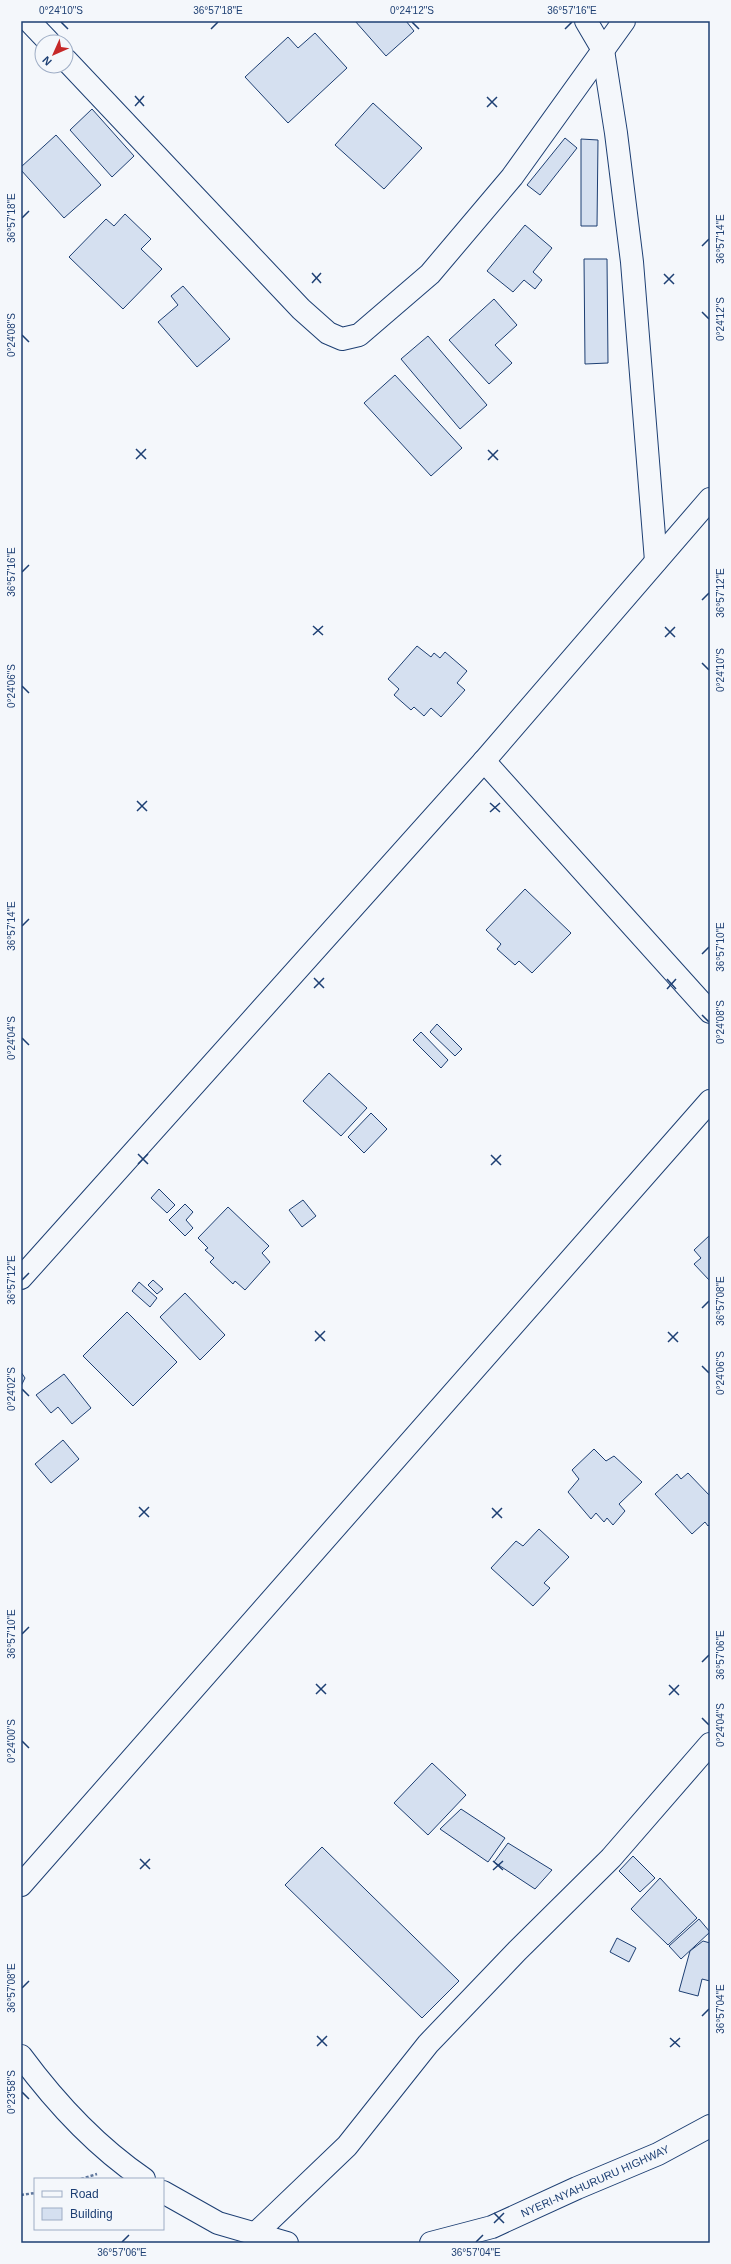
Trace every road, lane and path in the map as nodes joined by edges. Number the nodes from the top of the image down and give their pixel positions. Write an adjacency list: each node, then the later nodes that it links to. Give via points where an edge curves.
1 (29, 21): 4 (main road)
2 (586, 21): 5 (main road)
3 (624, 21): 5 (main road)
4 (41, 34)
5 (603, 50): 6 (main road, via 512,177 430,274 359,335 342,339 328,333 301,309); 8 (main road, via 632,262)
6 (74, 68)
7 (710, 499): 8 (main road)
8 (656, 561): 9 (main road)
9 (484, 761): 10 (main road); 12 (main road)
10 (710, 1012)
11 (710, 1101): 14 (main road)
12 (21, 1278)
13 (710, 1744): 21 (main road, via 611,1858 428,2044 347,2146)
14 (21, 1885)
15 (21, 2056): 17 (main road, via 42,2084 116,2160)
16 (710, 2126): 23 (main road, NYERI-NYAHURURU HIGHWAY, via 658,2154 492,2227)
17 (143, 2178)
18 (34, 2193): 20 (path)
19 (164, 2193): 21 (main road, via 218,2223)
20 (21, 2195)
21 (254, 2235): 22 (main road)
22 (287, 2243)
23 (431, 2243)

